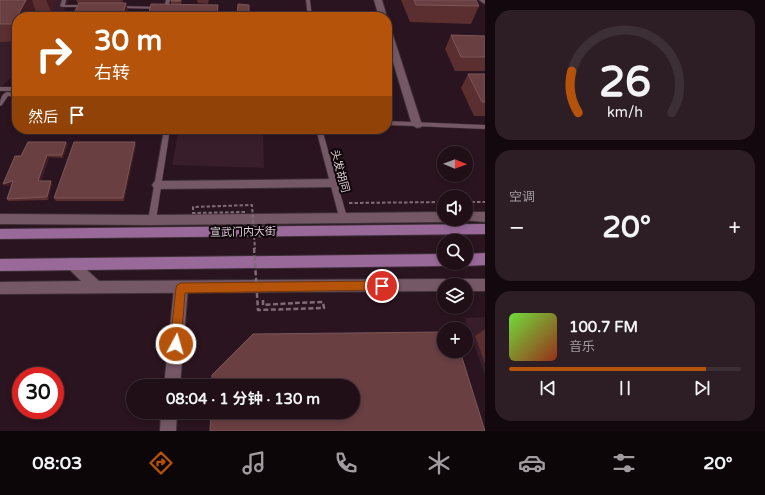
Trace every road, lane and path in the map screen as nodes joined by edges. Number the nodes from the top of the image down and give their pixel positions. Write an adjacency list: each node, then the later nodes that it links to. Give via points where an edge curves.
1 (64, 0): 5 (lane, via 62,6)
2 (168, 0): 6 (lane, via 166,8)
3 (308, 0): 7 (lane)
4 (378, 0): 8 (street)
5 (94, 6)
6 (110, 7)
7 (309, 12)
8 (382, 12)
9 (392, 45): 15 (street)
10 (0, 89): 11 (lane)
11 (12, 89)
12 (12, 95): 13 (lane, via 6,94)
13 (0, 104)
14 (392, 123): 15 (lane)
15 (417, 125): 16 (lane)
16 (485, 127)
17 (166, 134): 20 (lane)
18 (320, 134): 19 (lane, 头发胡同)
19 (334, 183): 20 (street); 26 (lane, 头发胡同)
20 (158, 184): 31 (lane)
21 (437, 202): 24 (path)
22 (473, 202): 23 (path)
23 (485, 202)
24 (348, 203)
25 (245, 212): 45 (path, bridge, via 193,213 194,207 252,205 258,310 324,308 323,302 263,305)
26 (343, 217): 27 (street); 31 (street)
27 (437, 217)
28 (473, 217): 29 (street)
29 (485, 217)
30 (0, 219): 31 (street)
31 (152, 220)
32 (485, 229): 33 (main road, 宣武门内大街)
33 (0, 234)
34 (485, 259): 36 (main road)
35 (437, 260): 38 (main road)
36 (473, 260)
37 (0, 264): 38 (main road)
38 (71, 264): 43 (street)
39 (437, 285): 44 (street)
40 (473, 285): 41 (street)
41 (485, 285)
42 (0, 288): 43 (street)
43 (96, 288): 44 (street)
44 (181, 288): 46 (street)
45 (263, 300)
46 (173, 379)
47 (169, 419): 48 (street)
48 (168, 431)

